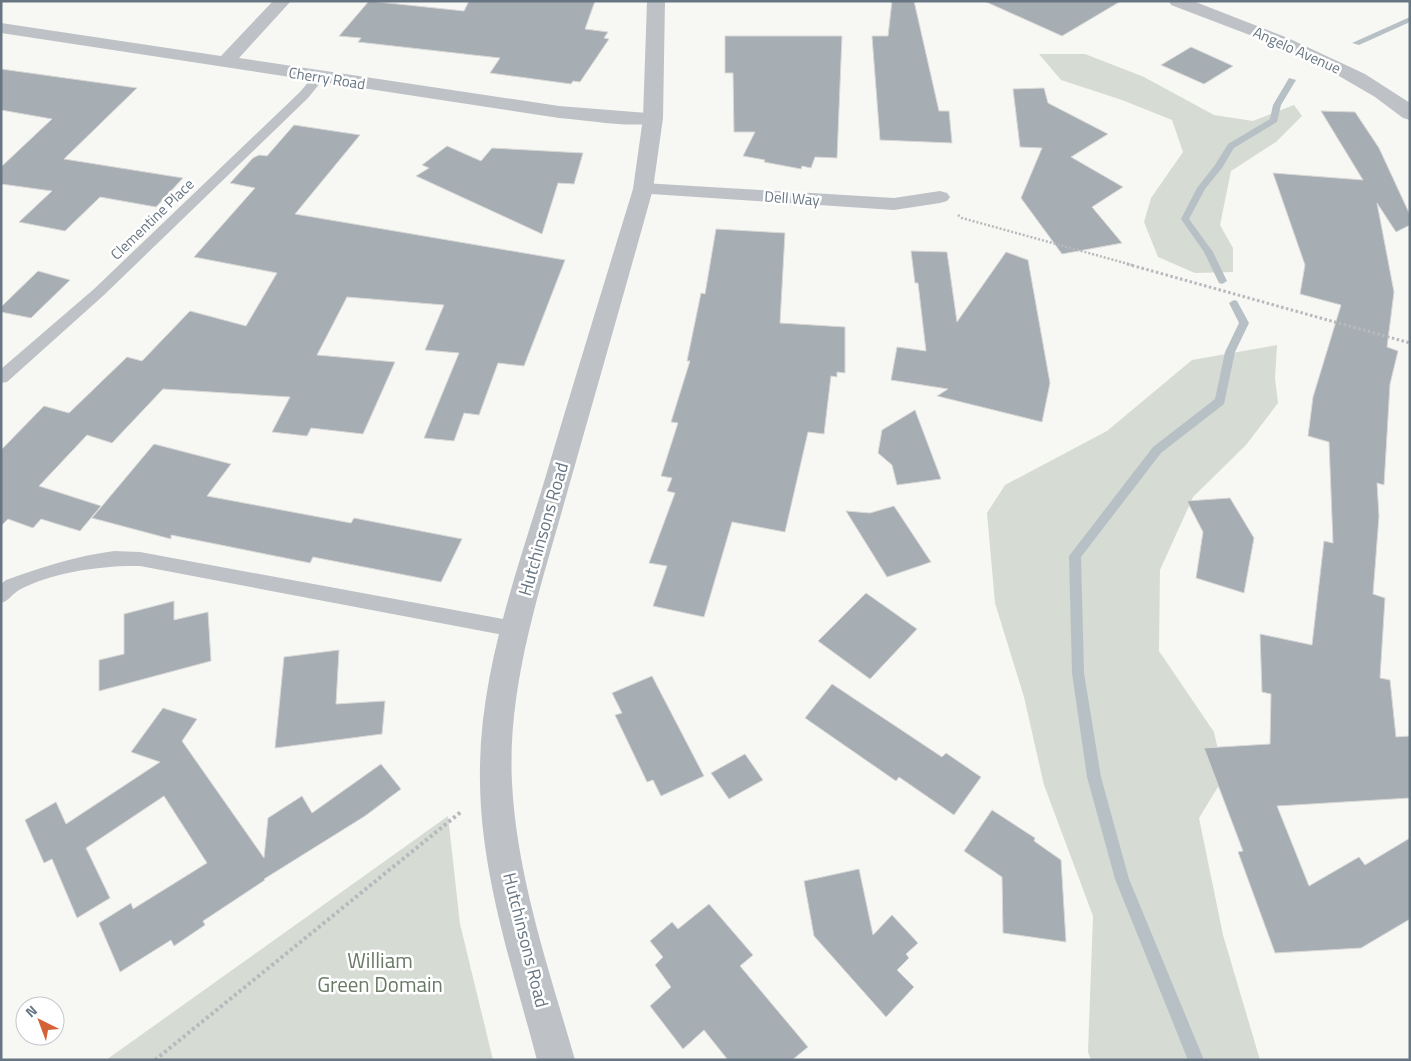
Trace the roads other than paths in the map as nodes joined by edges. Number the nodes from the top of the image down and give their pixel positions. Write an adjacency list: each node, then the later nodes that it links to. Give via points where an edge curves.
1 (283, 1): 5 (street)
2 (656, 1): 8 (street, Hutchinsons Road)
3 (1177, 1): 7 (street, Angelo Avenue, via 1319,58 1365,82)
4 (1, 28): 5 (street, Cherry Road)
5 (225, 62): 6 (street, Cherry Road)
6 (319, 77): 8 (street, Cherry Road, via 559,112); 11 (lane, Clementine Place, via 99,292)
7 (1410, 114)
8 (653, 118): 9 (street, Hutchinsons Road)
9 (644, 189): 10 (street, Dell Way, via 894,204); 13 (street, Hutchinsons Road)
10 (940, 196)
11 (1, 378)
12 (1, 596): 13 (lane, via 12,585 80,563 114,558 140,559)
13 (514, 629): 14 (street, Hutchinsons Road, via 502,685 496,783 519,923)
14 (556, 1060)

